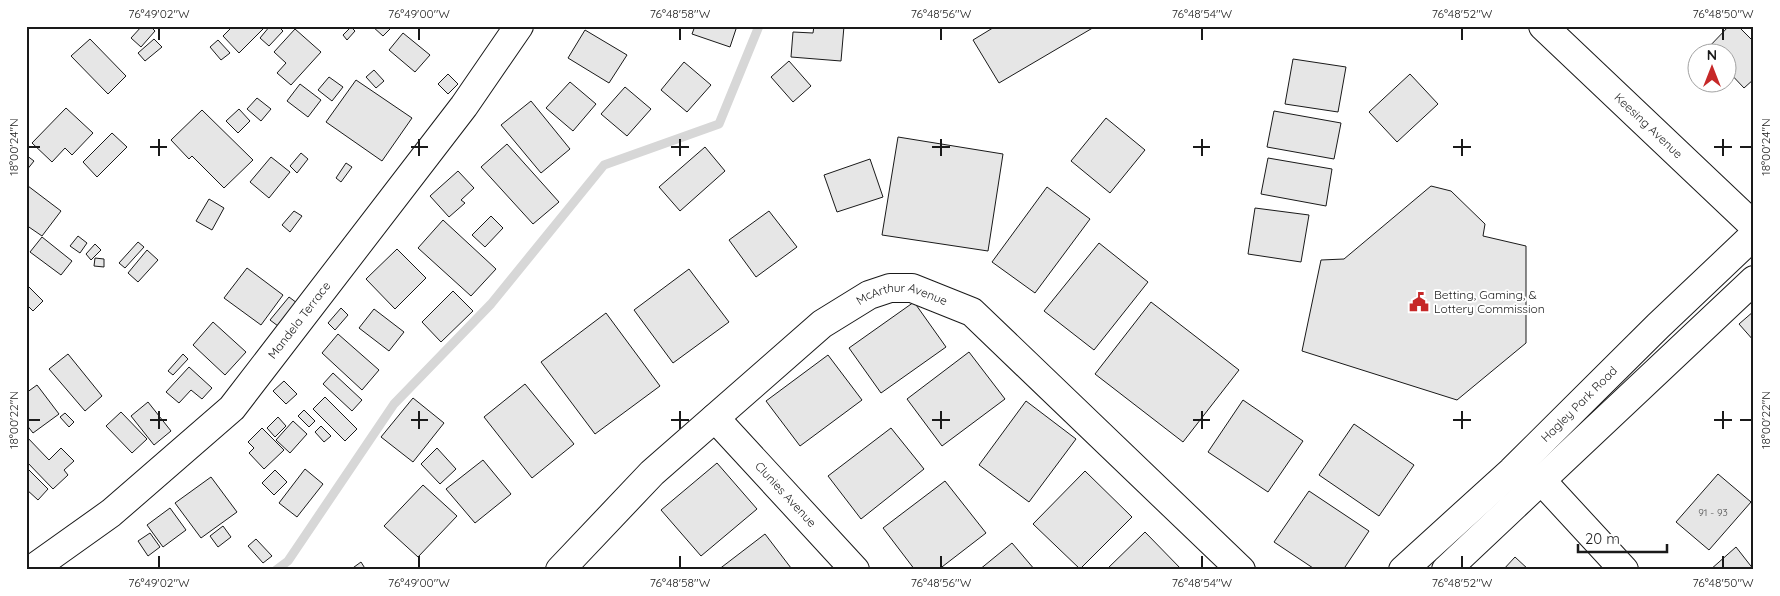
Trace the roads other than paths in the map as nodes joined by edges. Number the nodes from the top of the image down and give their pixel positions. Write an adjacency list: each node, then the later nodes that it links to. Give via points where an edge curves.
1 (520, 26): 8 (street, Mandela Terrace, via 464,106 232,408 111,513)
2 (1543, 26): 3 (street, Keesing Avenue)
3 (1754, 226)
4 (1754, 235): 12 (street, Hagley Park Road, via 1512,471)
5 (1754, 280): 7 (street)
6 (715, 418): 9 (street, McArthur Avenue, via 652,473); 10 (street, Clunies Avenue); 11 (street, McArthur Avenue, via 822,324 869,295 890,288 912,288 972,312)
7 (1540, 479): 13 (street); 14 (street)
8 (31, 570)
9 (560, 570)
10 (855, 570)
11 (1241, 570)
12 (1403, 570)
13 (1446, 570)
14 (1624, 570)

